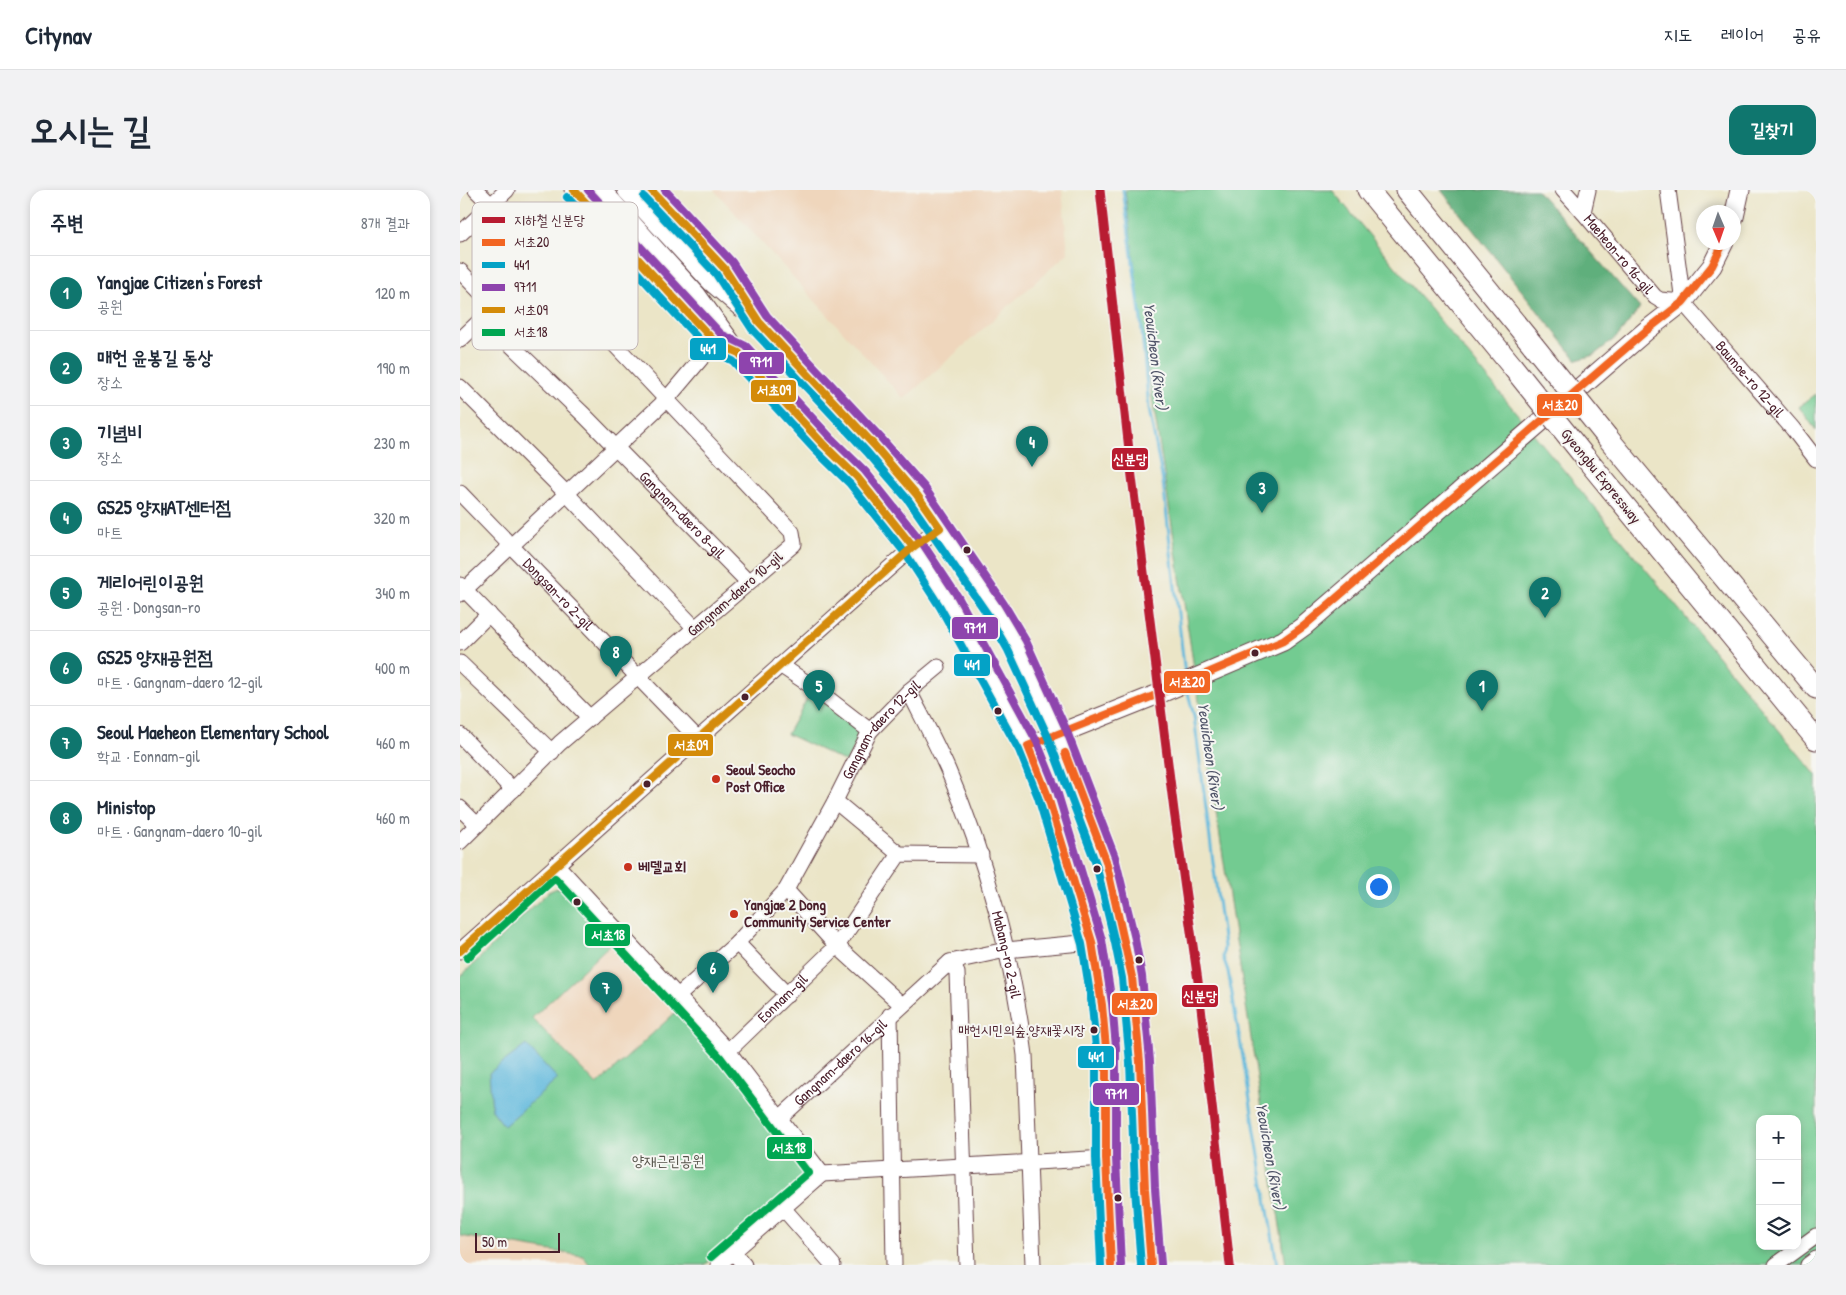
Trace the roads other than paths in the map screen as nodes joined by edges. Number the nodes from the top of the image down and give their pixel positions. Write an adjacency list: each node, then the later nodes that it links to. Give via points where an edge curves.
1 (476, 190): 13 (street)
2 (507, 190): 14 (street)
3 (574, 190): 15 (main road)
4 (601, 190): 16 (main road)
5 (627, 190): 27 (main road, via 712,282)
6 (651, 190): 27 (main road, via 724,268)
7 (1368, 190): 59 (highway, Gyeongbu Expressway, bridge)
8 (1407, 190): 52 (highway, Gyeongbu Expressway, bridge)
9 (1563, 190): 18 (street, Maeheon-ro 16-gil)
10 (1588, 190): 18 (street)
11 (1668, 190): 26 (street)
12 (1740, 190): 17 (main road)
13 (488, 202)
14 (496, 202)
15 (585, 202)
16 (612, 202)
17 (1737, 205)
18 (1584, 212): 26 (street, Maeheon-ro 16-gil, via 1655,297)
19 (472, 224): 21 (street)
20 (638, 231): 33 (main road, via 697,296)
21 (460, 234)
22 (1720, 250): 26 (main road, via 1712,266)
23 (638, 259): 30 (main road)
24 (460, 271): 25 (street)
25 (472, 284)
26 (1683, 302): 37 (street, Baumoe-ro 12-gil, via 1788,422); 56 (main road, via 1283,641)
27 (759, 322): 40 (main road, via 874,445 917,495)
28 (472, 329): 29 (street)
29 (460, 340)
30 (715, 342): 33 (main road); 35 (street)
31 (516, 350): 36 (street, Gangnam-daero 8-gil)
32 (619, 350): 35 (street)
33 (739, 353): 42 (main road, via 857,476)
34 (460, 387): 39 (street)
35 (666, 400): 36 (street); 43 (street, Gangnam-daero 10-gil, via 792,532 794,544)
36 (616, 447): 39 (street); 43 (street, Gangnam-daero 8-gil)
37 (1816, 459)
38 (460, 493): 41 (street, Dongsan-ro 2-gil)
39 (567, 494): 41 (street); 46 (street)
40 (940, 528): 42 (street); 56 (main road, via 1017,645)
41 (511, 545): 44 (street); 51 (street, Dongsan-ro 2-gil)
42 (913, 547): 49 (street); 60 (main road, via 948,602)
43 (748, 582): 46 (street, Gangnam-daero 10-gil)
44 (462, 589): 45 (street)
45 (489, 614): 47 (street); 54 (street)
46 (695, 628): 51 (street, Gangnam-daero 10-gil)
47 (460, 643)
48 (460, 663): 61 (street)
49 (780, 665): 55 (street); 58 (street)
50 (938, 667): 53 (street, Gangnam-daero 12-gil)
51 (639, 678): 54 (street, Gangnam-daero 10-gil); 58 (street, Dongsan-ro 2-gil)
52 (1816, 688)
53 (909, 691): 55 (street, Gangnam-daero 12-gil); 68 (street, Mabang-ro 2-gil, via 948,769)
54 (590, 718): 61 (street, Gangnam-daero 10-gil)
55 (870, 731): 63 (street, Gangnam-daero 12-gil)
56 (1057, 734): 60 (main road); 99 (main road, via 1106,861 1132,977)
57 (460, 735): 62 (street)
58 (698, 739): 69 (street)
59 (1816, 739)
60 (1028, 746): 71 (main road, via 1047,794)
61 (552, 752): 62 (street, Gangnam-daero 10-gil)
62 (513, 790): 65 (street, Gangnam-daero 10-gil)
63 (835, 801): 67 (street); 70 (street, Gangnam-daero 12-gil)
64 (460, 808): 65 (street)
65 (477, 825): 66 (street, Gangnam-daero 10-gil)
66 (460, 842)
67 (899, 854): 68 (street); 73 (street)
68 (980, 855): 74 (street, Mabang-ro 2-gil)
69 (556, 864): 75 (street); 78 (street)
70 (786, 890): 72 (street, Gangnam-daero 12-gil); 73 (street, Gangnam-daero 16-gil)
71 (1092, 942): 74 (street, Gangnam-daero 16-gil); 83 (main road, via 1106,1048)
72 (737, 943): 77 (street); 78 (street, Gangnam-daero 12-gil)
73 (837, 946): 77 (street, Eonnam-gil); 79 (street, Gangnam-daero 16-gil)
74 (1006, 950): 76 (street, Gangnam-daero 16-gil); 84 (street, Mabang-ro 2-gil, via 1025,1055)
75 (460, 951)
76 (950, 962): 79 (street, Gangnam-daero 16-gil); 85 (street, via 957,973)
77 (787, 995): 81 (street, Eonnam-gil)
78 (678, 996): 81 (street)
79 (902, 1005): 80 (street, Gangnam-daero 16-gil)
80 (890, 1015): 82 (street, Gangnam-daero 16-gil); 86 (street)
81 (728, 1051): 82 (street)
82 (780, 1118): 87 (street)
83 (1106, 1158): 84 (street); 98 (main road)
84 (1030, 1162): 85 (street); 97 (street, Mabang-ro 2-gil)
85 (964, 1166): 86 (street); 96 (street)
86 (892, 1170): 87 (street); 95 (street)
87 (822, 1174): 88 (street)
88 (783, 1208): 90 (street); 94 (street)
89 (1816, 1236): 100 (street)
90 (733, 1252): 92 (street); 93 (street)
91 (1816, 1259): 101 (street)
92 (718, 1265)
93 (744, 1265)
94 (833, 1265)
95 (894, 1265)
96 (967, 1265)
97 (1032, 1265)
98 (1111, 1265)
99 (1151, 1265)
100 (1776, 1265)
101 (1808, 1265)

